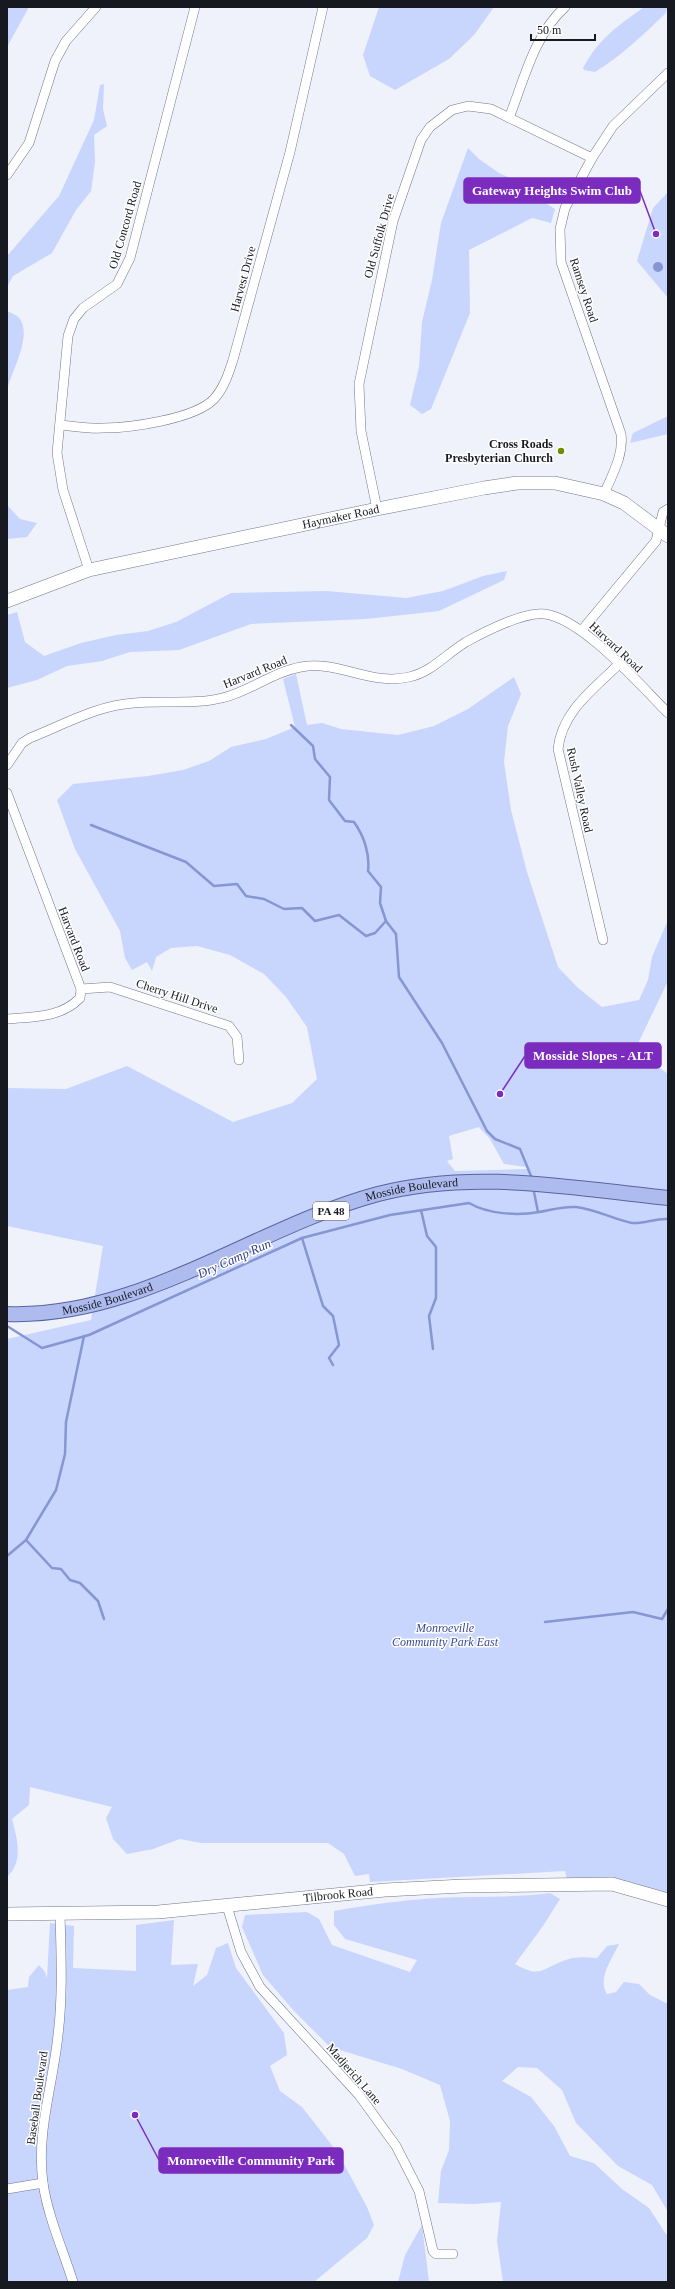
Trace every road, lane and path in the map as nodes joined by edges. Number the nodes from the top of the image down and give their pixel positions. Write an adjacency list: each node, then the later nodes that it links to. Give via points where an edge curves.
1 (96, 7): 8 (street, via 66,41 55,61 29,144)
2 (195, 7): 9 (street, Old Concord Road, via 130,258 117,284 82,308 74,319 68,336)
3 (323, 7): 9 (street, Harvest Drive, via 290,152 223,388 213,400 192,412 154,422 117,428)
4 (565, 7): 6 (street, via 541,36)
5 (668, 73): 7 (street, Ramsey Road, via 613,126)
6 (509, 118): 7 (street, Old Suffolk Drive); 11 (street, Old Suffolk Drive, via 480,106 468,106 452,110 440,118 421,140 393,220 359,384 362,431)
7 (592, 158): 10 (street, Ramsey Road, via 565,208 560,241 561,262 621,434 622,443 618,460)
8 (7, 175)
9 (60, 425): 14 (street, Old Concord Road, via 57,453 59,471)
10 (604, 494): 11 (main road, Haymaker Road, via 555,483 518,483); 13 (main road, Haymaker Road)
11 (377, 509): 14 (main road, Haymaker Road)
12 (668, 509): 13 (street, via 663,512)
13 (664, 531): 16 (street)
14 (89, 570): 15 (main road, Haymaker Road)
15 (7, 601)
16 (582, 630): 17 (street, Harvard Road); 19 (street, Harvard Road, via 548,614 537,613 466,642 430,669 410,677 386,680 333,667 302,667 275,675 226,698 203,703 133,703 115,706 30,738 22,743)
17 (619, 664): 18 (street, Harvard Road); 21 (street, Rush Valley Road, via 572,711 562,729 558,749)
18 (668, 713)
19 (7, 765)
20 (7, 793): 22 (street, Harvard Road)
21 (604, 940)
22 (81, 989): 23 (street, Harvard Road, via 80,998 60,1012); 24 (street, Cherry Hill Drive, via 110,986 226,1025 234,1030 237,1037)
23 (7, 1019)
24 (239, 1060)
25 (668, 1198): 26 (main road, Mosside Boulevard / PA 48, via 508,1181 452,1181 406,1188 345,1204 155,1285 67,1309)
26 (7, 1314)
27 (668, 1900): 28 (main road, Tilbrook Road, via 609,1884 385,1890)
28 (227, 1906): 29 (main road, Tilbrook Road, via 158,1912); 33 (street, Madjerich Lane, via 241,1952 260,1987 359,2095 387,2133 419,2191 433,2251 436,2254)
29 (60, 1913): 30 (main road, Tilbrook Road); 31 (street, Baseball Boulevard, via 61,1999 58,2036 41,2140)
30 (7, 1914)
31 (43, 2183): 32 (street); 34 (street, Baseball Boulevard, via 51,2216)
32 (7, 2189)
33 (453, 2254)
34 (74, 2282)

